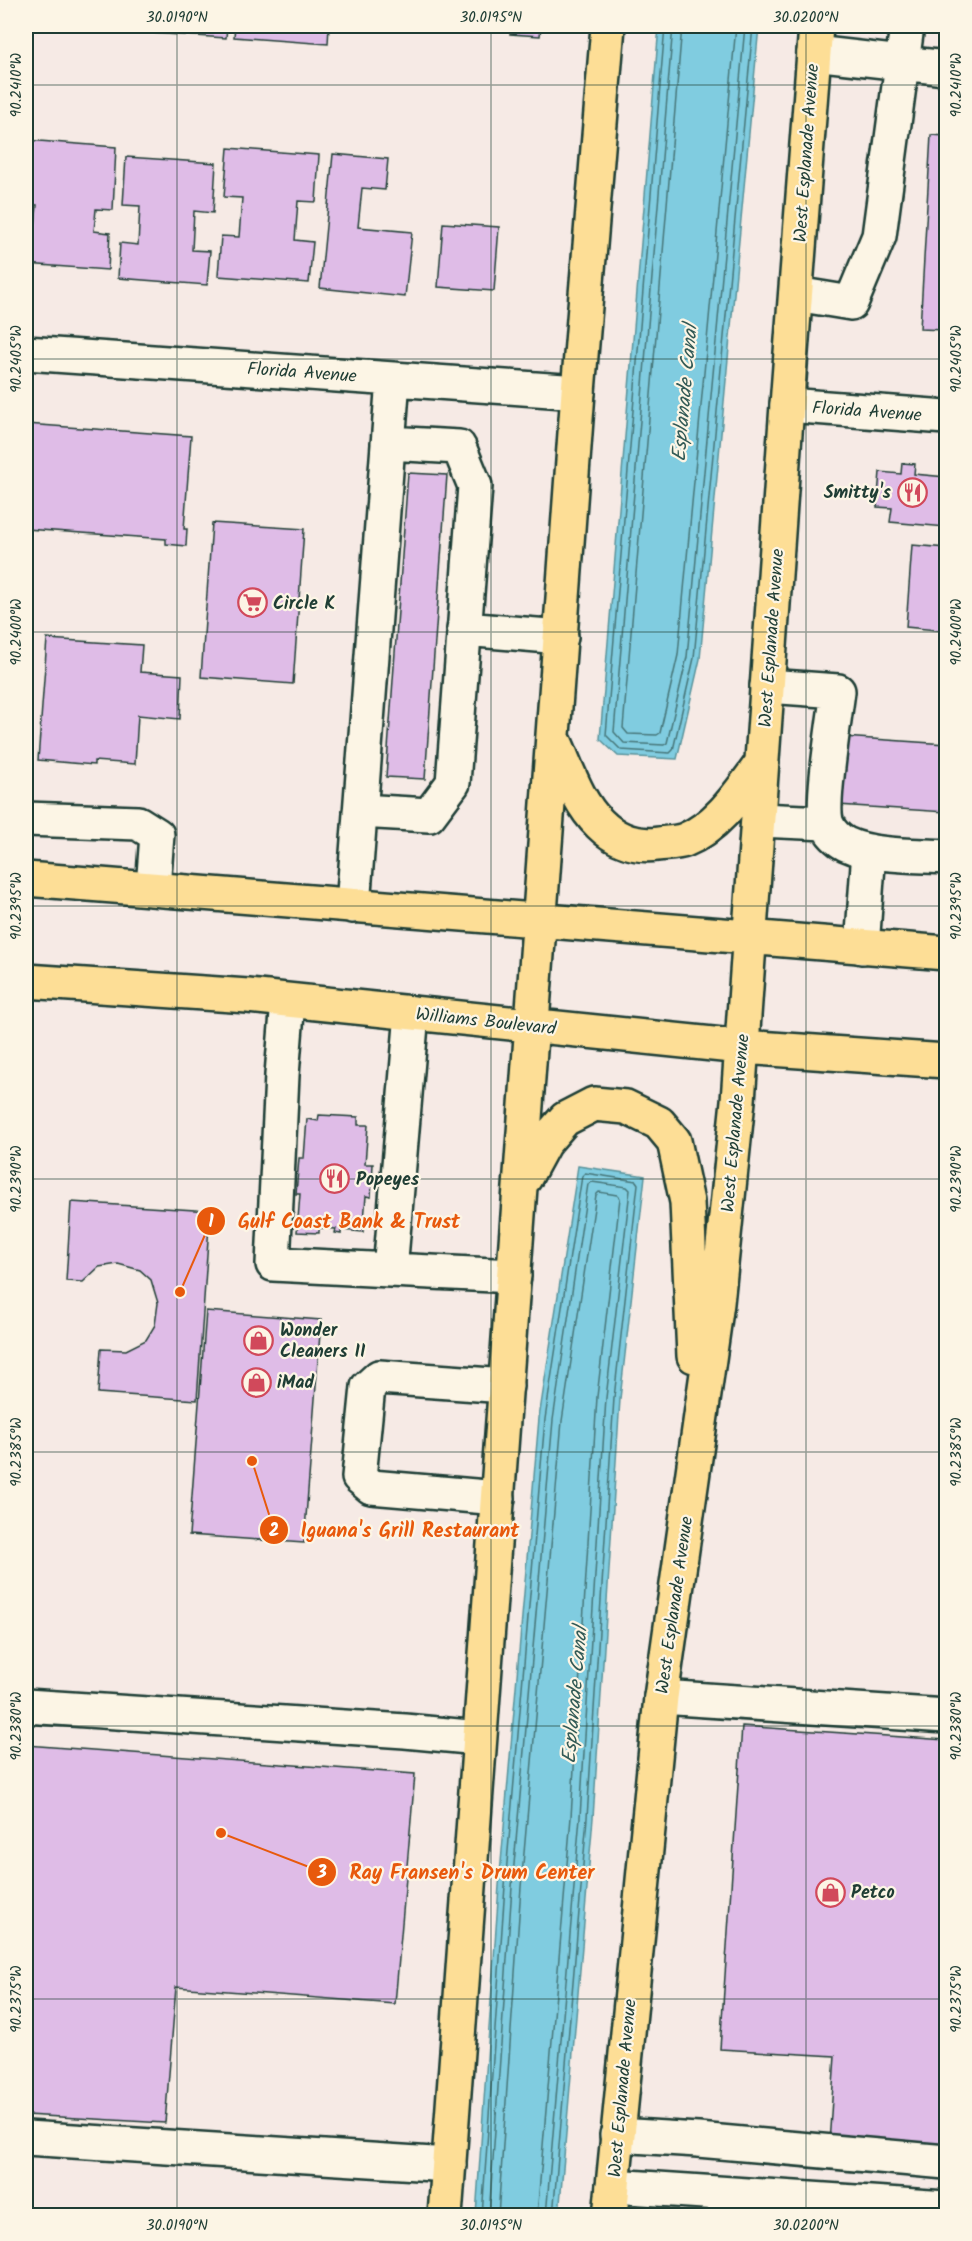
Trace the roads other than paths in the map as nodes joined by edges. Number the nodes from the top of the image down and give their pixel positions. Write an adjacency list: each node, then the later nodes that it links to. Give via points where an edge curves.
1 (608, 26): 9 (main road)
2 (907, 26): 4 (street)
3 (815, 39): 4 (street); 6 (main road, West Esplanade Avenue)
4 (902, 63): 5 (street); 6 (street, via 879,236 851,303)
5 (946, 68)
6 (796, 294): 10 (main road, West Esplanade Avenue)
7 (26, 353): 8 (street, Florida Avenue)
8 (393, 379): 9 (street, Florida Avenue); 12 (street)
9 (578, 392): 14 (main road)
10 (787, 405): 11 (street, Florida Avenue); 15 (main road, West Esplanade Avenue)
11 (946, 417)
12 (388, 442): 13 (street, via 459,447 475,486); 18 (street)
13 (464, 629): 14 (street); 18 (street, via 453,783 429,815)
14 (561, 637): 16 (main road)
15 (767, 686): 17 (main road, West Esplanade Avenue); 21 (street, via 838,691)
16 (553, 737): 17 (main road, via 576,790 600,824 625,842 647,846 684,840 713,823); 27 (main road)
17 (762, 763): 20 (main road, West Esplanade Avenue)
18 (360, 811): 26 (street)
19 (26, 819): 25 (street, via 138,823 157,835)
20 (759, 820): 21 (street); 28 (main road, West Esplanade Avenue)
21 (826, 823): 22 (street, via 833,835 845,843)
22 (869, 851): 23 (street); 29 (street)
23 (946, 857)
24 (26, 879): 25 (main road)
25 (153, 888): 26 (main road)
26 (353, 906): 27 (main road)
27 (540, 922): 28 (main road); 34 (main road)
28 (750, 939): 29 (main road); 35 (main road, West Esplanade Avenue)
29 (862, 947): 30 (main road)
30 (946, 953)
31 (26, 981): 32 (main road, Williams Boulevard)
32 (288, 1001): 33 (main road, Williams Boulevard); 38 (street, via 273,1264)
33 (412, 1013): 34 (main road, Williams Boulevard); 38 (street)
34 (532, 1026): 35 (main road, Williams Boulevard); 37 (main road)
35 (742, 1047): 36 (main road, Williams Boulevard); 41 (main road, West Esplanade Avenue, via 718,1291)
36 (946, 1061)
37 (521, 1184): 39 (main road); 41 (main road, via 544,1143 565,1119 594,1104 626,1107 659,1123 674,1141 687,1202)
38 (390, 1270): 39 (street)
39 (514, 1276): 40 (main road)
40 (506, 1386): 42 (main road); 42 (street, via 379,1377 368,1387 359,1477 371,1488)
41 (698, 1436): 43 (main road, West Esplanade Avenue)
42 (498, 1498): 46 (main road)
43 (661, 1697): 45 (street); 47 (main road, West Esplanade Avenue)
44 (26, 1706): 46 (street)
45 (946, 1716)
46 (479, 1738): 50 (main road)
47 (617, 2135): 49 (street); 51 (main road, West Esplanade Avenue)
48 (26, 2138): 50 (street)
49 (946, 2162)
50 (449, 2165): 53 (main road)
51 (611, 2201): 52 (street)
52 (946, 2208)
53 (445, 2216)

